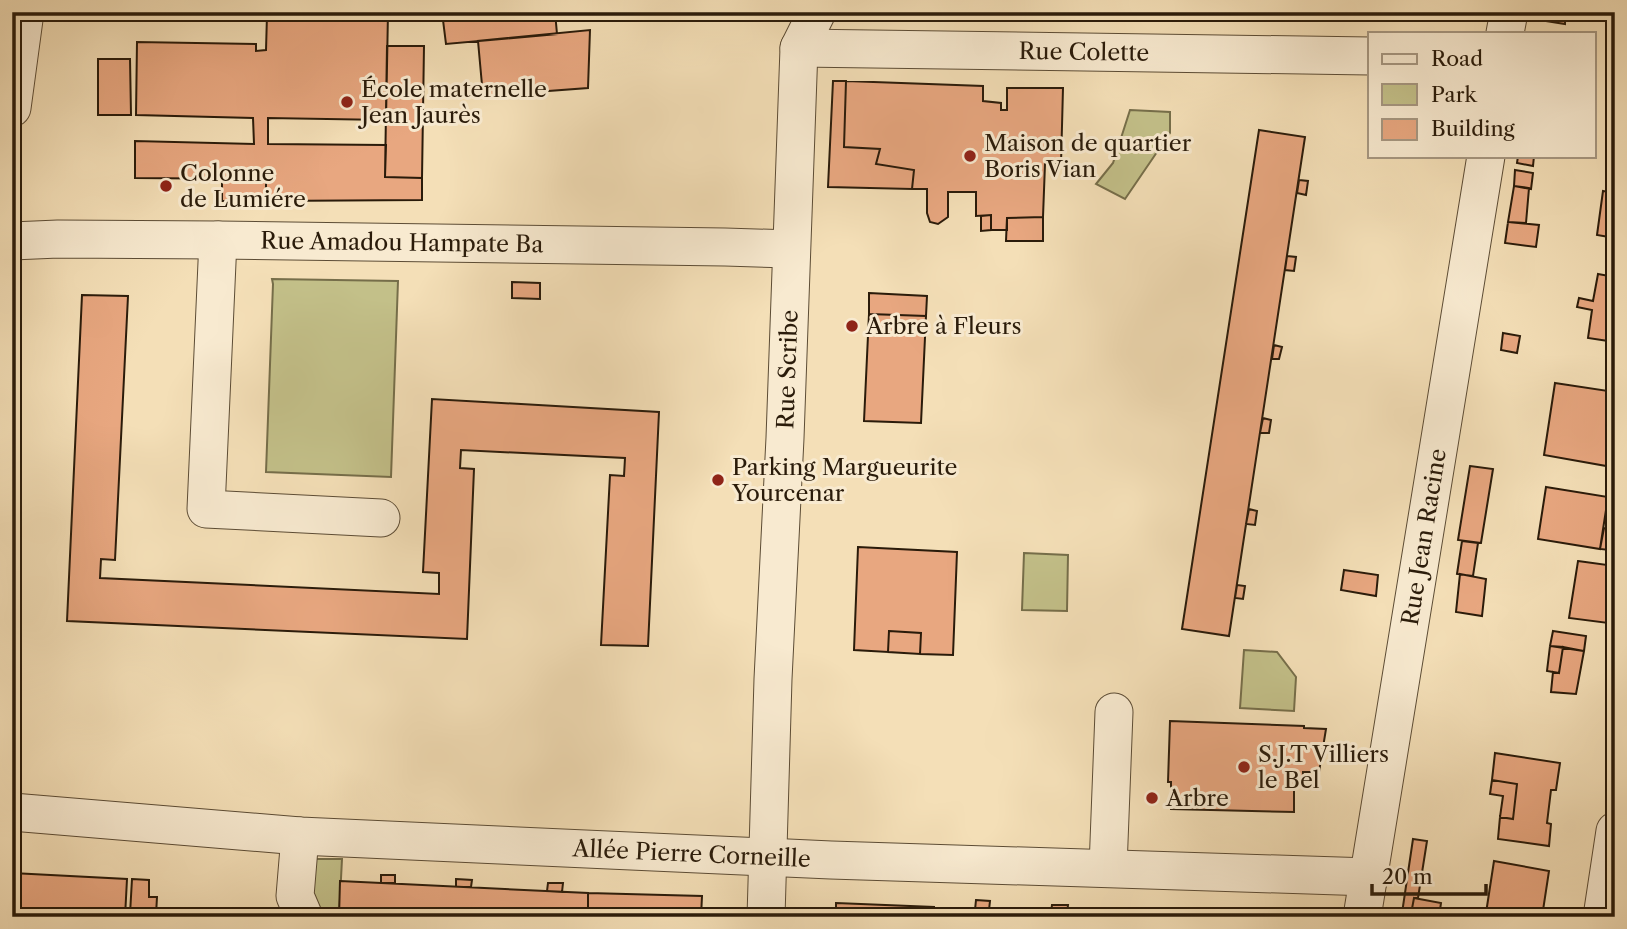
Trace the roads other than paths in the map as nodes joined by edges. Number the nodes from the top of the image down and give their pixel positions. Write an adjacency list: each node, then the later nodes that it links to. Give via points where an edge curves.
1 (25, 12): 7 (street)
2 (817, 12): 5 (street, Rue Scribe)
3 (1509, 12): 4 (street)
4 (1505, 32)
5 (799, 48): 6 (street, Rue Colette); 11 (street, Rue Scribe)
6 (1368, 55)
7 (12, 108)
8 (1486, 158): 19 (street, Rue Jean Racine)
9 (218, 240): 10 (street, Rue Amadou Hampate Ba); 11 (street, Rue Amadou Hampate Ba); 12 (street, via 206,509)
10 (12, 241)
11 (791, 249): 17 (street, Rue Scribe)
12 (381, 518)
13 (1114, 712): 18 (street)
14 (12, 812): 16 (street, Allée Pierre Corneille)
15 (1615, 831): 23 (street)
16 (300, 836): 17 (street, Allée Pierre Corneille); 20 (street, via 295,896)
17 (768, 858): 18 (street, Allée Pierre Corneille); 21 (street, Rue Scribe)
18 (1108, 868): 19 (street, Allée Pierre Corneille)
19 (1370, 877): 22 (street, Rue Jean Racine)
20 (304, 917)
21 (766, 917)
22 (1362, 917)
23 (1602, 917)

